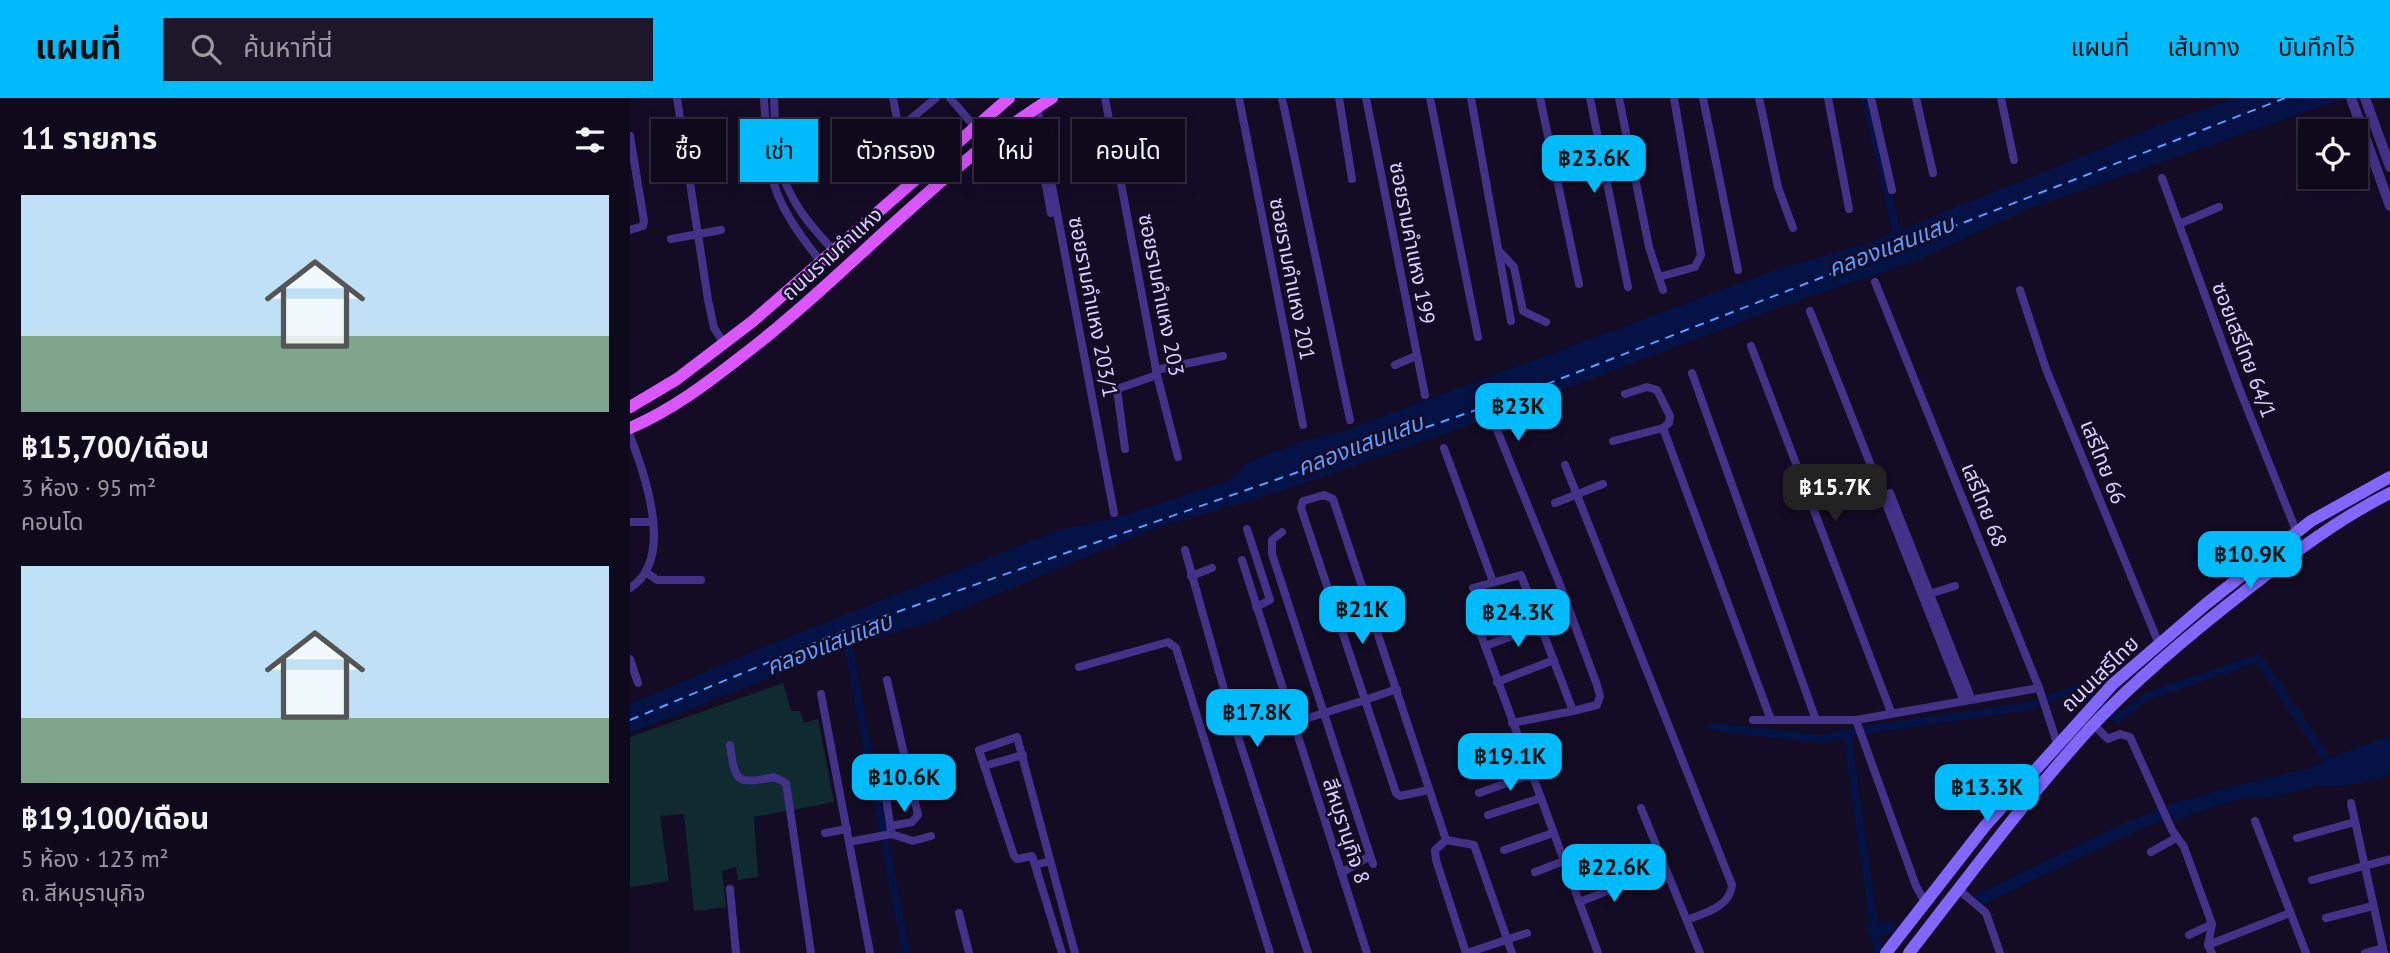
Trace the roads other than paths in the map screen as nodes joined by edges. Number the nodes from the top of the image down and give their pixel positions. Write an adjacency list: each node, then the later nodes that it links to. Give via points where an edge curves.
1 (677, 98): 57 (street)
2 (764, 98): 29 (street)
3 (774, 98): 30 (street)
4 (894, 98): 31 (street)
5 (936, 98): 32 (street)
6 (950, 98): 35 (street)
7 (1009, 98): 33 (main road, ถนนรามคำแหง)
8 (1052, 98): 28 (main road, ถนนรามคำแหง)
9 (1105, 98): 78 (street, ซอยรามคำแหง 203)
10 (1239, 98): 85 (street, ซอยรามคำแหง 201)
11 (1282, 98): 84 (street)
12 (1339, 98): 41 (street)
13 (1366, 98): 76 (street, ซอยรามคำแหง 199)
14 (1430, 98): 72 (street)
15 (1471, 98): 60 (street)
16 (1540, 98): 65 (street)
17 (1590, 98): 66 (street)
18 (1619, 98): 63 (street)
19 (1674, 98): 63 (street, via 1701,256 1695,267)
20 (1703, 98): 62 (street)
21 (1759, 98): 54 (street, via 1778,187)
22 (1828, 98): 51 (street)
23 (1871, 98): 46 (street)
24 (1916, 98): 39 (street)
25 (2001, 98): 37 (street)
26 (2351, 98): 49 (street)
27 (2365, 98): 38 (street)
28 (1035, 109): 34 (street, ซอยรามคำแหง 203/1); 83 (main road, ถนนรามคำแหง, via 983,146 775,331)
29 (765, 119)
30 (775, 119)
31 (897, 119)
32 (911, 119)
33 (983, 119)
34 (1037, 119)
35 (974, 126): 59 (main road, ถนนรามคำแหง)
36 (630, 136): 55 (street, via 644,221 643,226)
37 (2014, 160)
38 (2390, 167)
39 (1933, 173)
40 (2162, 178): 53 (street, ซอยเสรีไทย 64/1)
41 (1352, 179)
42 (774, 182): 48 (street)
43 (784, 182): 47 (street)
44 (1047, 182): 52 (street, ซอยรามคำแหง 203/1)
45 (1050, 182): 101 (street, ซอยรามคำแหง 203/1)
46 (1892, 190)
47 (787, 192): 48 (street); 59 (street, via 805,221)
48 (778, 196): 61 (street, via 792,224)
49 (2390, 206)
50 (2219, 207): 53 (street)
51 (1849, 209)
52 (1051, 213)
53 (2179, 224): 106 (street, ซอยเสรีไทย 64/1)
54 (1793, 228)
55 (630, 230)
56 (721, 230): 57 (street)
57 (698, 234): 58 (street); 73 (street, via 713,328)
58 (671, 239)
59 (833, 250): 61 (main road, ถนนรามคำแหง)
60 (1501, 253): 70 (street); 71 (street, via 1514,267 1523,311)
61 (821, 262): 73 (main road, ถนนรามคำแหง)
62 (1738, 270)
63 (1659, 277): 67 (street)
64 (1875, 282): 132 (street, เสรีไทย 68)
65 (1579, 284)
66 (1628, 287)
67 (1663, 290)
68 (2020, 290): 123 (street, เสรีไทย 66, via 2046,369)
69 (1810, 311): 134 (street)
70 (1511, 321)
71 (1546, 322)
72 (1478, 337)
73 (724, 344): 82 (main road, ถนนรามคำแหง)
74 (1751, 346): 137 (street)
75 (1223, 356): 78 (street)
76 (1416, 356): 77 (street); 81 (street, ซอยรามคำแหง 199)
77 (1395, 365)
78 (1157, 373): 92 (street, via 1117,389); 93 (street, ซอยรามคำแหง 203)
79 (1692, 373): 141 (street)
80 (1625, 394): 88 (street, via 1647,387 1657,390 1670,416)
81 (1425, 395)
82 (633, 405)
83 (658, 416): 87 (main road, ถนนรามคำแหง); 89 (main road)
84 (1350, 420)
85 (1303, 425)
86 (1495, 425): 136 (street, via 1600,696 1597,705)
87 (630, 428)
88 (1663, 428): 90 (street); 140 (street)
89 (630, 435): 103 (street)
90 (1613, 440)
91 (1444, 448): 113 (street)
92 (1125, 449)
93 (1178, 457)
94 (1565, 465): 98 (street)
95 (2390, 477): 106 (main road, ถนนเสรีไทย)
96 (1603, 484): 98 (street)
97 (1890, 493): 119 (street)
98 (1579, 494): 100 (street); 189 (street, via 1732,885 1727,899 1718,906)
99 (2390, 494): 145 (main road, ถนนเสรีไทย, via 2309,541 2210,618)
100 (1555, 503)
101 (1114, 513)
102 (630, 522): 103 (street)
103 (653, 522): 110 (street, via 653,550)
104 (1247, 529): 121 (street, via 1269,600)
105 (1282, 532): 138 (street, via 1272,540 1272,554)
106 (2297, 533): 123 (main road, ถนนเสรีไทย)
107 (1185, 550): 111 (street)
108 (1242, 560): 121 (street, สีหบุรานุกิจ 8)
109 (1212, 568): 111 (street)
110 (646, 572): 112 (street, via 657,580); 115 (street)
111 (1191, 576): 204 (street)
112 (701, 580)
113 (1493, 582): 117 (street); 118 (street, via 1519,574)
114 (1955, 586): 119 (street)
115 (630, 588)
116 (1364, 588): 120 (street); 120 (street, via 1333,499 1324,495 1303,501 1301,508); 131 (street)
117 (1473, 588)
118 (1528, 591): 122 (street); 124 (street, via 1472,609)
119 (1929, 594): 134 (street)
120 (1332, 600): 135 (street)
121 (1256, 607): 143 (street, สีหบุรานุกิจ 8)
122 (1542, 625): 124 (street); 126 (street)
123 (2159, 644): 146 (main road, ถนนเสรีไทย)
124 (1485, 646): 129 (street)
125 (630, 659): 130 (street)
126 (1554, 660): 129 (street); 136 (street)
127 (1079, 667): 203 (street, via 1168,642 1176,648)
128 (887, 680): 162 (street, via 918,815)
129 (1497, 682): 144 (street)
130 (638, 683)
131 (1397, 688): 135 (street); 151 (street)
132 (2039, 689): 134 (street); 146 (street, เสรีไทย 68)
133 (821, 694): 161 (street)
134 (1967, 699): 137 (street)
135 (1362, 701): 138 (street); 151 (street, via 1396,793)
136 (1573, 711): 144 (street)
137 (1891, 712): 142 (street)
138 (1324, 714): 143 (street); 178 (street, via 1372,860)
139 (1754, 720): 140 (street)
140 (1771, 720): 141 (street)
141 (1816, 720): 142 (street)
142 (1856, 720): 184 (street)
143 (1292, 723): 178 (street, สีหบุรานุกิจ 8)
144 (1512, 723): 150 (street)
145 (2095, 723): 165 (street, via 2108,738 2130,737); 182 (main road, ถนนเสรีไทย)
146 (2057, 743): 156 (main road, ถนนเสรีไทย)
147 (730, 745): 198 (street, via 739,780 748,783 774,777 786,783)
148 (1023, 755): 149 (street); 149 (street, via 1017,737 979,750); 173 (street)
149 (984, 765): 175 (street, via 1014,856 1032,856)
150 (1532, 774): 152 (street); 154 (street)
151 (1429, 790): 168 (street)
152 (1479, 793)
153 (886, 797): 162 (street)
154 (1541, 798): 158 (street); 164 (street)
155 (2351, 803): 160 (street)
156 (2005, 804): 184 (main road, ถนนเสรีไทย); 195 (main road, via 1981,844)
157 (1641, 808): 189 (street)
158 (1488, 816)
159 (2255, 821): 187 (street)
160 (2355, 822): 167 (street); 176 (street)
161 (847, 829): 163 (street); 169 (street)
162 (891, 830): 166 (street, via 913,841); 169 (street, via 878,838)
163 (825, 833)
164 (1553, 833): 170 (street); 174 (street)
165 (2174, 834): 171 (street); 190 (street, via 2184,847)
166 (931, 836)
167 (2297, 838)
168 (1446, 840): 193 (street, via 1474,845); 206 (street, via 1436,850 1436,860)
169 (849, 842): 199 (street)
170 (1504, 850)
171 (2151, 852)
172 (2390, 859): 176 (street)
173 (1050, 861): 175 (street); 202 (street)
174 (1564, 861): 177 (street); 183 (street)
175 (1035, 865): 201 (street)
176 (2363, 866): 180 (street); 185 (street)
177 (1535, 872)
178 (1341, 873): 205 (street, สีหบุรานุกิจ 8)
179 (1638, 879): 183 (street)
180 (2312, 880)
181 (730, 889): 197 (street)
182 (1958, 890): 210 (main road, ถนนเสรีไทย); 211 (street, via 1986,913)
183 (1579, 902): 208 (street)
184 (1926, 904): 195 (main road, ถนนเสรีไทย)
185 (2373, 906): 188 (street); 196 (street)
186 (959, 913): 200 (street)
187 (2290, 913): 194 (street); 212 (street)
188 (2326, 918)
189 (1687, 920): 209 (street)
190 (2212, 924): 192 (street); 194 (street)
191 (1527, 933): 193 (street)
192 (2189, 935)
193 (1508, 940): 206 (street); 207 (street)
194 (2210, 949)
195 (1893, 950)
196 (2383, 950): 213 (street)
197 (736, 953)
198 (811, 953)
199 (870, 953)
200 (969, 953)
201 (1062, 953)
202 (1076, 953)
203 (1270, 953)
204 (1308, 953)
205 (1367, 953)
206 (1466, 953)
207 (1512, 953)
208 (1598, 953)
209 (1700, 953)
210 (1909, 953)
211 (2000, 953)
212 (2306, 953)
213 (2365, 953)

